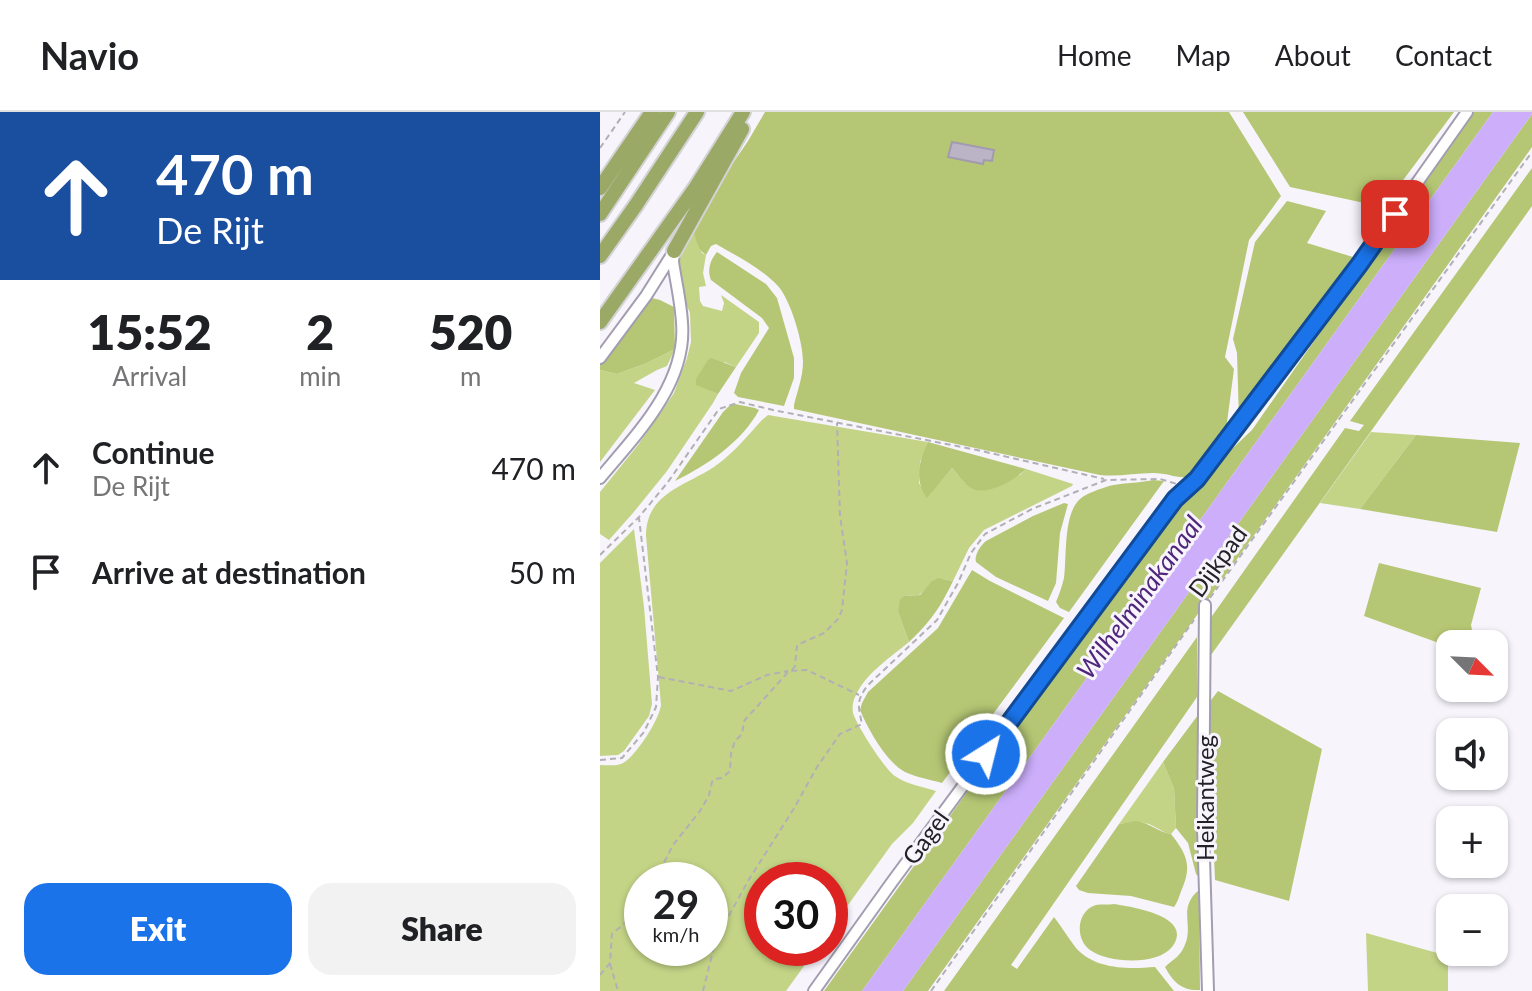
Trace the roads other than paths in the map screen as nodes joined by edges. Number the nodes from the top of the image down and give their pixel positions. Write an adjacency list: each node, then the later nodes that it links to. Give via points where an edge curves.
1 (652, 112): 7 (highway)
2 (668, 112): 8 (highway)
3 (697, 112): 10 (highway)
4 (743, 112): 11 (highway)
5 (750, 112): 9 (highway)
6 (1467, 112): 15 (street, Gagel, via 1359,265 1197,479 1165,511)
7 (600, 188)
8 (600, 214)
9 (674, 251): 12 (street); 13 (street, via 683,325 676,371 632,440)
10 (600, 256)
11 (600, 322)
12 (600, 358)
13 (600, 478)
14 (1205, 605): 16 (street, Heikantweg)
15 (814, 991)
16 (1208, 991)

